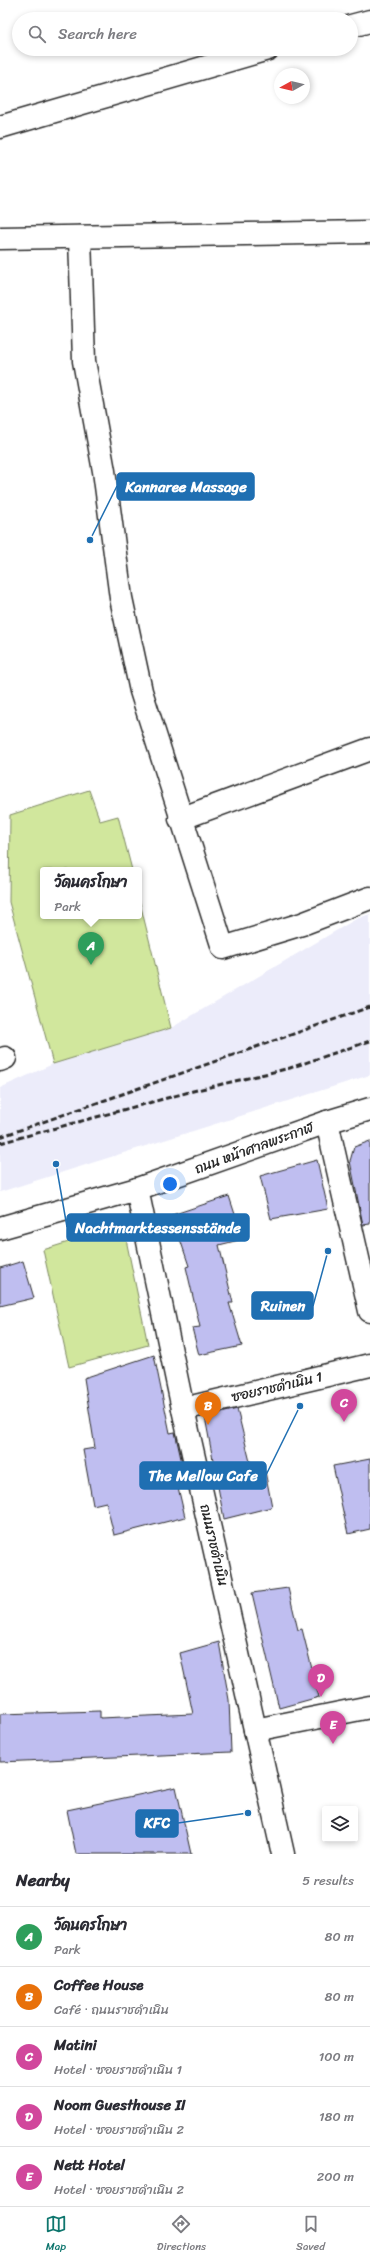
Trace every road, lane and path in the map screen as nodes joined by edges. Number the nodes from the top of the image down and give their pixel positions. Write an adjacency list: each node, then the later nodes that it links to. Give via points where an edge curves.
1 (370, 21): 2 (street)
2 (358, 24)
3 (244, 56): 4 (street)
4 (0, 126)
5 (370, 232): 6 (street)
6 (80, 237): 7 (street); 9 (street, via 84,361 104,471 121,598 141,691)
7 (0, 238)
8 (370, 749): 9 (street)
9 (180, 819): 10 (street, via 222,948 302,924)
10 (370, 898)
11 (370, 1109): 12 (street, ถนน หน้าศาลพระกาฬ)
12 (327, 1122): 13 (street, ถนน หน้าศาลพระกาฬ); 15 (street)
13 (137, 1189): 14 (street, ถนน หน้าศาลพระกาฬ); 17 (street, ถนนราชดำเนิน)
14 (0, 1228)
15 (370, 1311)
16 (370, 1365): 17 (street, ซอยราชดำเนิน 1)
17 (183, 1409): 19 (street, ถนนราชดำเนิน)
18 (370, 1707): 19 (street)
19 (255, 1730): 20 (street, ถนนราชดำเนิน)
20 (282, 1854)

